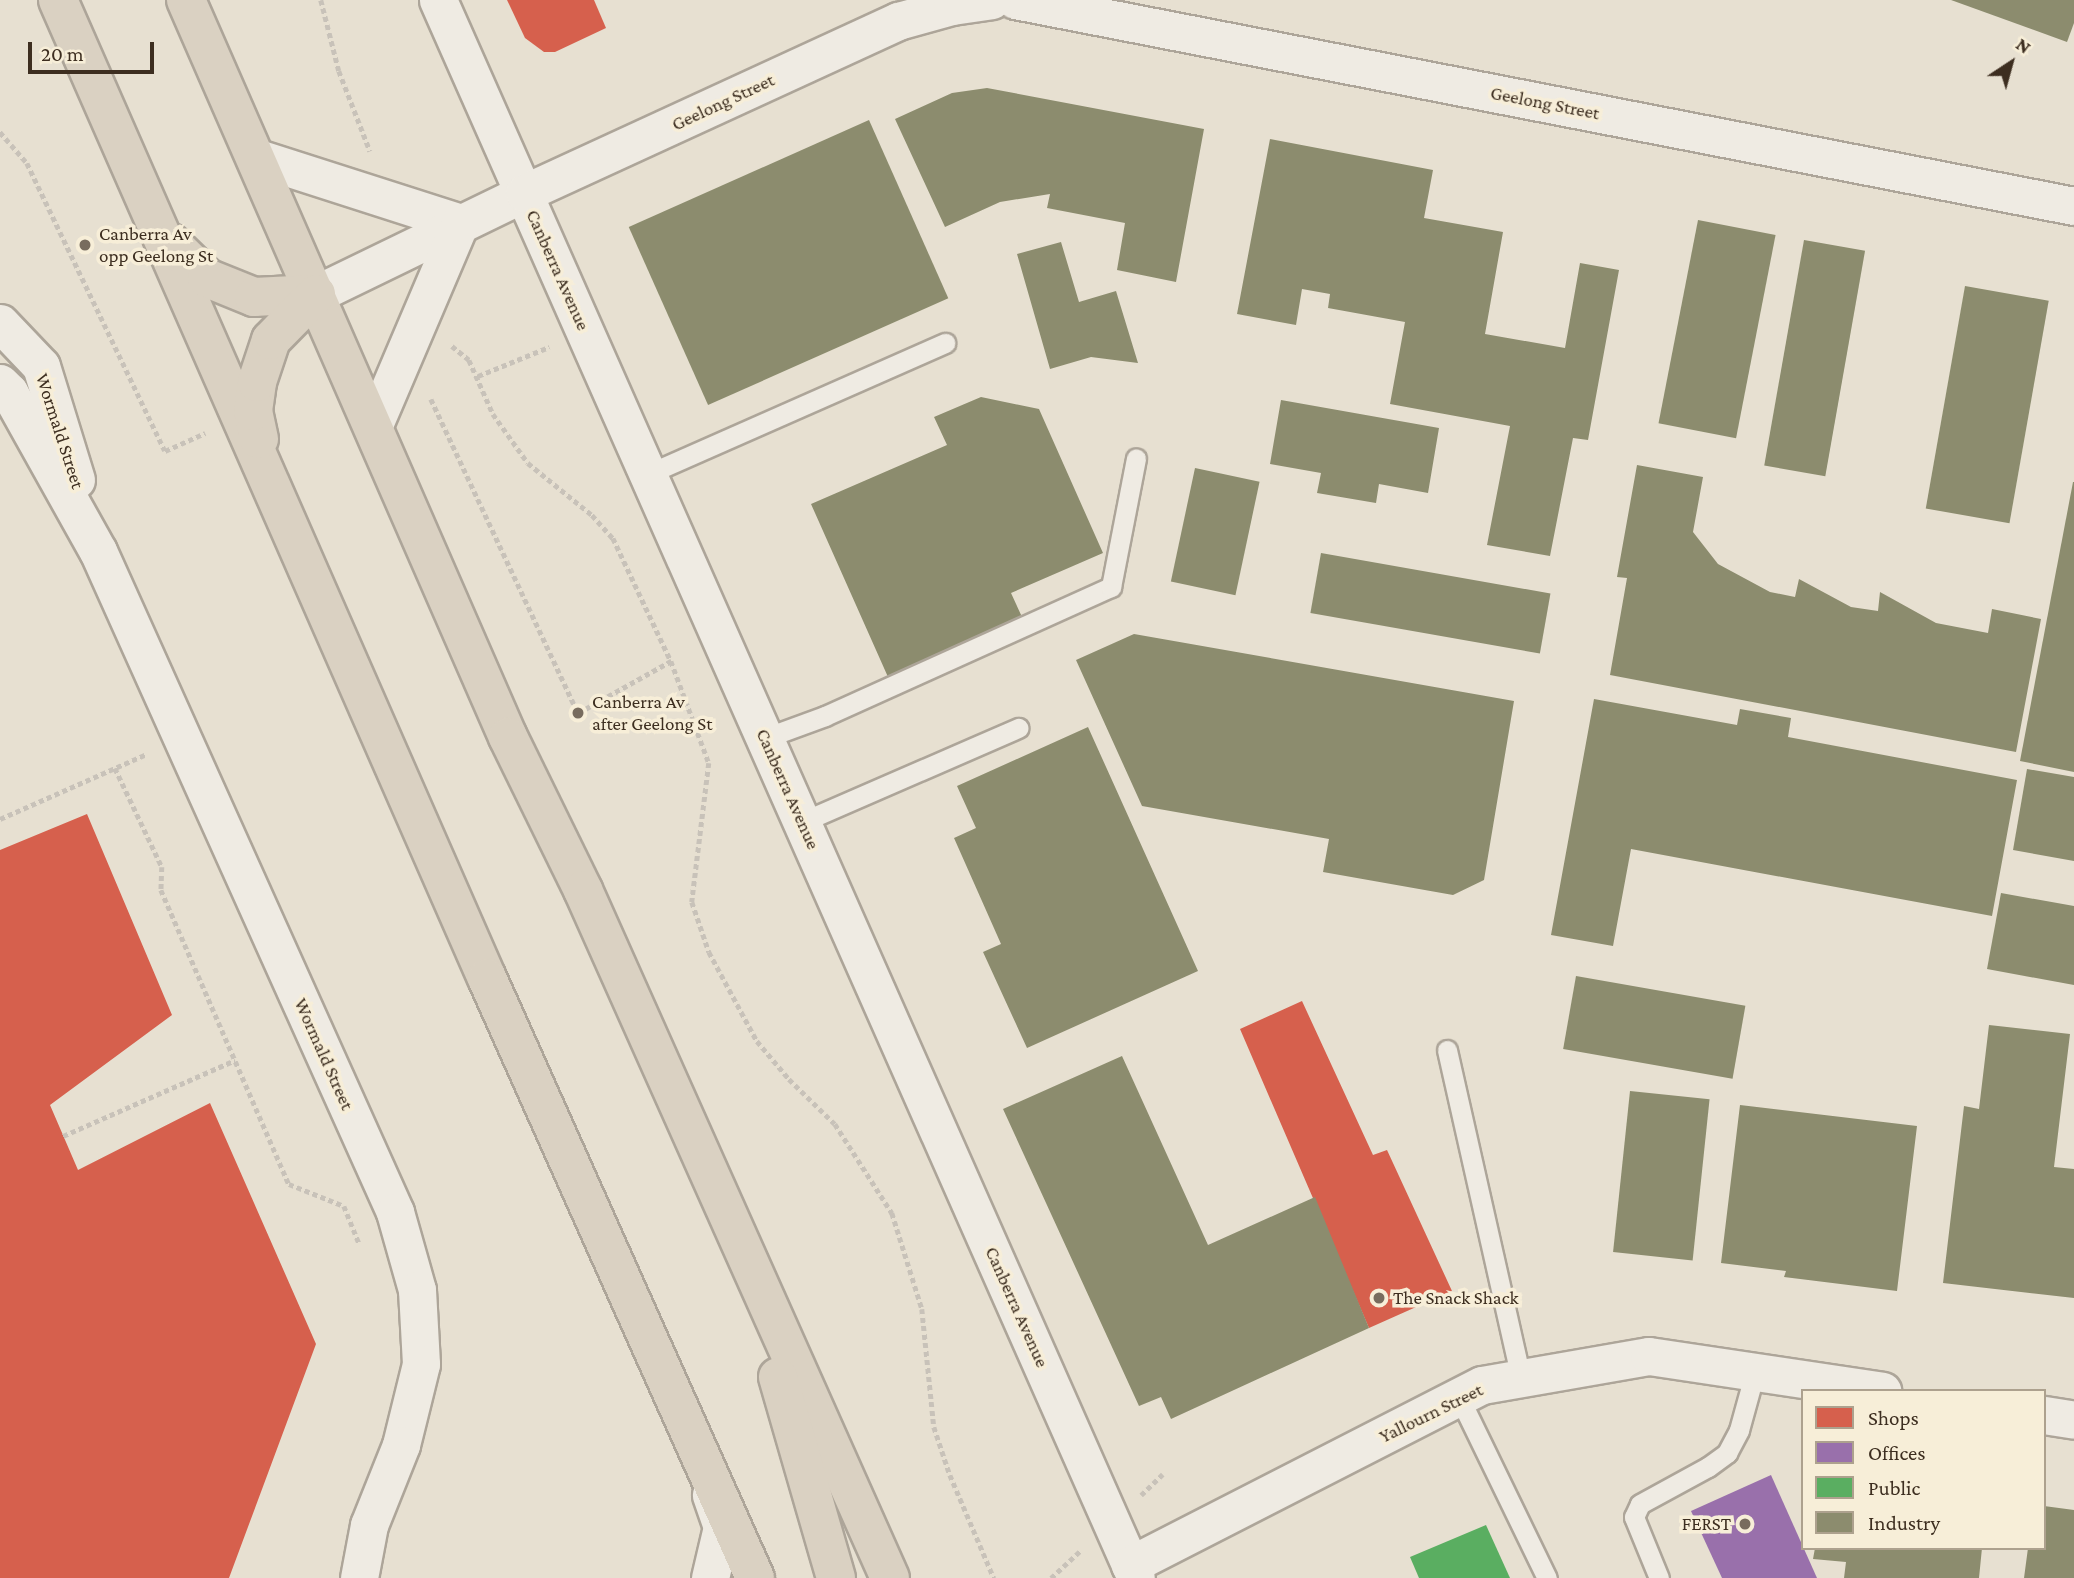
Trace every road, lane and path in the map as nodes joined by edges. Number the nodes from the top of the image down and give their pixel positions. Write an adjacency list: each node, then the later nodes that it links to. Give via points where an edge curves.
1 (58, 0): 12 (highway)
2 (186, 0): 8 (highway)
3 (321, 0): 7 (path, via 339,71)
4 (438, 0): 9 (street, Canberra Avenue)
5 (992, 0): 9 (street, Geelong Street, via 898,21)
6 (1015, 0): 10 (street, Geelong Street)
7 (372, 155)
8 (256, 157): 11 (street); 13 (highway)
9 (524, 193): 11 (street, Geelong Street); 15 (street, Canberra Avenue)
10 (2074, 206)
11 (460, 223): 13 (street, Geelong Street); 21 (street)
12 (160, 233): 13 (highway, via 207,278 254,297); 24 (highway)
13 (316, 294): 21 (highway); 24 (highway, via 271,340 257,382 253,411)
14 (0, 323): 25 (street, Wormald Street, via 41,366)
15 (585, 332): 18 (path); 23 (street, Canberra Avenue)
16 (445, 340): 18 (path, via 469,360)
17 (945, 342): 23 (lane)
18 (478, 376): 26 (path, via 493,414 528,463 613,538)
19 (0, 383): 25 (street, Wormald Street)
20 (430, 393): 26 (path, via 578,713)
21 (373, 427): 36 (highway, via 508,737 583,890)
22 (1136, 458): 28 (lane, via 1111,587 825,716)
23 (648, 474): 28 (street, Canberra Avenue)
24 (269, 483): 44 (highway)
25 (98, 551): 46 (street, Wormald Street, via 395,1212 417,1290 421,1364 401,1446 369,1525)
26 (671, 661): 51 (path, via 709,762 692,902 705,939 757,1041 835,1124 891,1213 922,1309 934,1427)
27 (1018, 728): 32 (lane)
28 (765, 738): 32 (street, Canberra Avenue)
29 (115, 768): 34 (path, via 162,867 161,890)
30 (108, 771): 31 (path)
31 (0, 819)
32 (802, 822): 45 (street, Canberra Avenue)
33 (1447, 1050): 39 (lane)
34 (235, 1060): 35 (path); 37 (path, via 289,1184 344,1206)
35 (63, 1136)
36 (742, 1247): 49 (highway); 50 (highway)
37 (363, 1253)
38 (1755, 1372): 39 (street, Yallourn Street, via 1649,1356); 40 (street, Yallourn Street); 53 (lane, via 1740,1430 1727,1453 1640,1504 1634,1517)
39 (1521, 1378): 41 (street, Yallourn Street, via 1482,1385)
40 (1869, 1389)
41 (1459, 1397): 45 (street, Yallourn Street); 52 (lane)
42 (2046, 1415): 43 (street)
43 (2074, 1420)
44 (691, 1433): 47 (street, via 722,1527); 48 (highway)
45 (1133, 1572)
46 (359, 1578)
47 (710, 1578)
48 (755, 1578)
49 (836, 1578)
50 (890, 1578)
51 (994, 1578)
52 (1547, 1578)
53 (1659, 1578)

